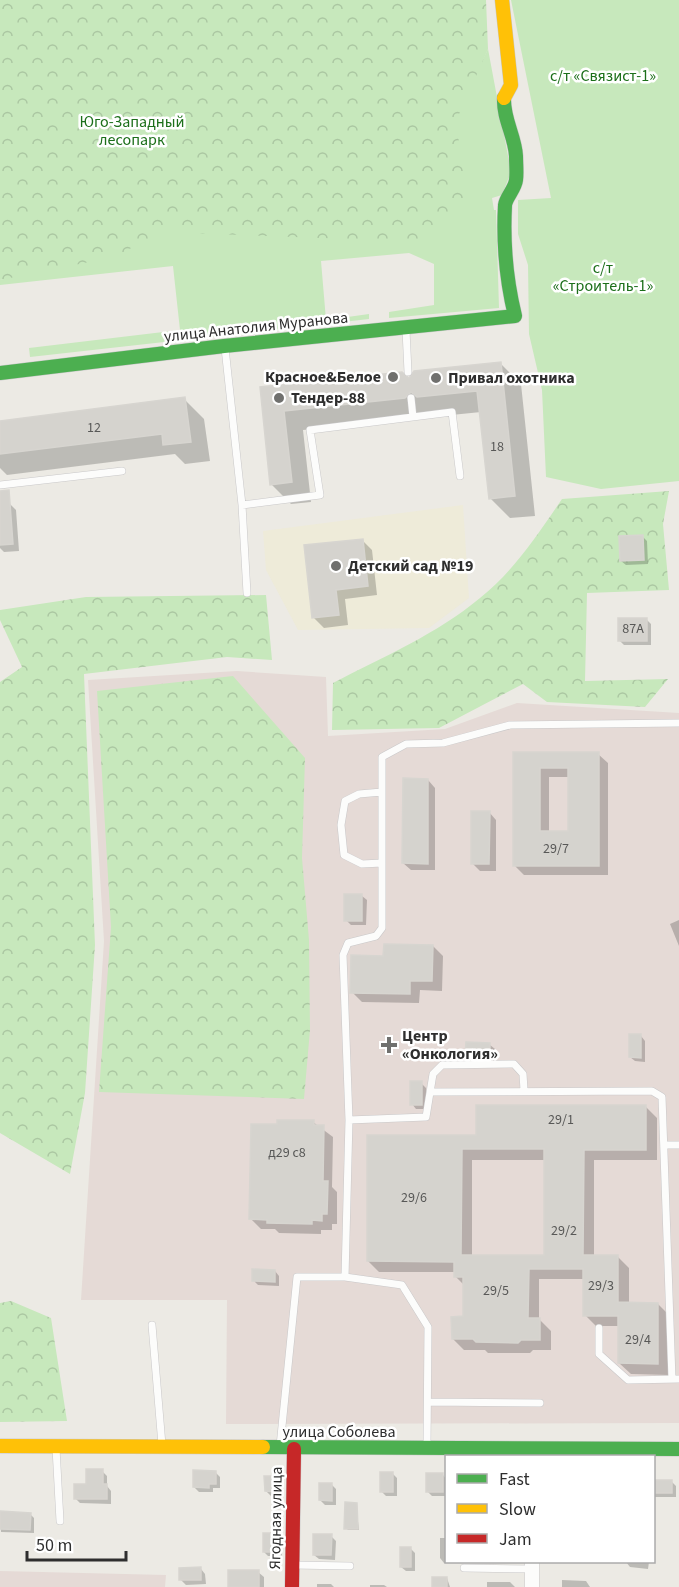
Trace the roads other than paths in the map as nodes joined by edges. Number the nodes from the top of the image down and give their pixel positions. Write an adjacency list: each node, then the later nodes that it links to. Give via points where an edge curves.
1 (502, 0): 2 (street, улица Анатолия Муранова, via 511,85 504,95 503,111 516,153 516,181 505,204 503,236 515,316)
2 (406, 327): 3 (street, улица Анатолия Муранова); 4 (lane)
3 (224, 346): 5 (street, улица Анатолия Муранова); 11 (lane)
4 (408, 372)
5 (0, 373)
6 (411, 398): 7 (lane)
7 (413, 417): 9 (lane, via 452,412); 11 (lane, via 310,430 320,495)
8 (122, 471): 10 (lane)
9 (460, 477)
10 (0, 485)
11 (242, 505): 12 (lane)
12 (247, 593)
13 (679, 723): 14 (lane, via 510,725 443,743 406,744 382,757)
14 (382, 792): 15 (lane); 15 (lane, via 359,794 345,801 341,825 344,855 362,864)
15 (382, 863): 18 (lane, via 382,928 375,936 348,944 343,955)
16 (525, 1090): 17 (lane); 17 (lane, via 523,1074 514,1064 442,1065 433,1074); 19 (lane, via 652,1090 662,1098)
17 (431, 1092): 18 (lane, via 426,1117)
18 (349, 1120): 21 (lane)
19 (666, 1145): 20 (lane); 24 (lane)
20 (679, 1145)
21 (345, 1277): 25 (lane, via 402,1285 428,1327); 30 (lane, via 297,1277)
22 (152, 1325): 29 (lane)
23 (599, 1328): 24 (lane, via 599,1354 628,1380)
24 (675, 1379)
25 (428, 1402): 26 (lane); 31 (lane)
26 (540, 1403)
27 (0, 1446): 28 (street, улица Соболева)
28 (56, 1446): 29 (street, улица Соболева); 34 (lane)
29 (162, 1448): 30 (street, улица Соболева)
30 (287, 1449): 31 (street, улица Соболева); 35 (street, Ягодная улица)
31 (427, 1449): 33 (street, улица Соболева)
32 (679, 1449): 33 (street, улица Соболева)
33 (532, 1453)
34 (60, 1521)
35 (292, 1565): 37 (lane); 39 (street, Ягодная улица)
36 (532, 1565): 38 (lane); 40 (street)
37 (350, 1566)
38 (464, 1568)
39 (292, 1587)
40 (532, 1587)

